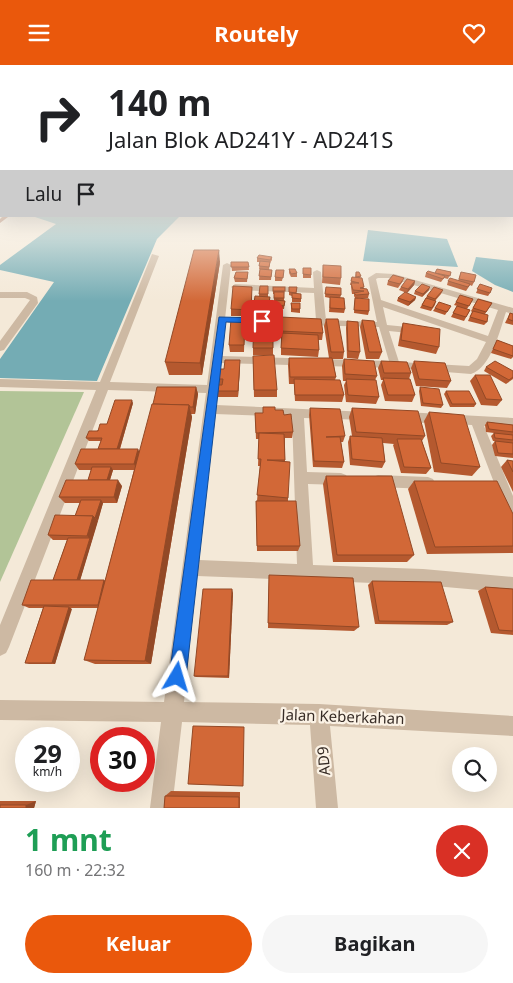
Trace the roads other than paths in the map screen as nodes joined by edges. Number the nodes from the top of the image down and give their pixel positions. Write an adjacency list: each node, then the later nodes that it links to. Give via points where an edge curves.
1 (155, 256): 18 (street)
2 (227, 265): 4 (street)
3 (317, 272): 5 (street)
4 (226, 287): 5 (street); 9 (street)
5 (318, 291): 10 (street)
6 (0, 295): 14 (street, via 27,295 34,299)
7 (378, 302): 8 (street, via 372,278 378,274); 11 (street); 13 (street)
8 (508, 310): 13 (street)
9 (222, 319): 10 (street); 15 (street)
10 (321, 322): 11 (street)
11 (383, 326): 12 (street); 16 (street)
12 (424, 332)
13 (491, 340): 16 (street, via 474,369)
14 (0, 348)
15 (216, 359): 16 (street); 19 (street)
16 (395, 365)
17 (0, 383): 18 (street)
18 (103, 386): 19 (street); 32 (street)
19 (212, 389): 20 (street)
20 (210, 409): 21 (street); 29 (street)
21 (298, 412): 22 (street); 24 (street)
22 (476, 421): 23 (street); 27 (street)
23 (513, 423)
24 (301, 478): 25 (street); 30 (street)
25 (445, 484)
26 (483, 486): 27 (street)
27 (502, 487): 28 (street)
28 (513, 514)
29 (190, 568): 30 (street); 34 (street)
30 (305, 572): 31 (street)
31 (513, 585)
32 (0, 647)
33 (0, 710): 34 (street, Jalan Keberkahan)
34 (173, 713): 35 (street, Jalan Keberkahan); 37 (street)
35 (319, 714): 36 (street, Jalan Keberkahan, via 448,720); 38 (street, AD9)
36 (513, 727)
37 (161, 808)
38 (327, 808)

